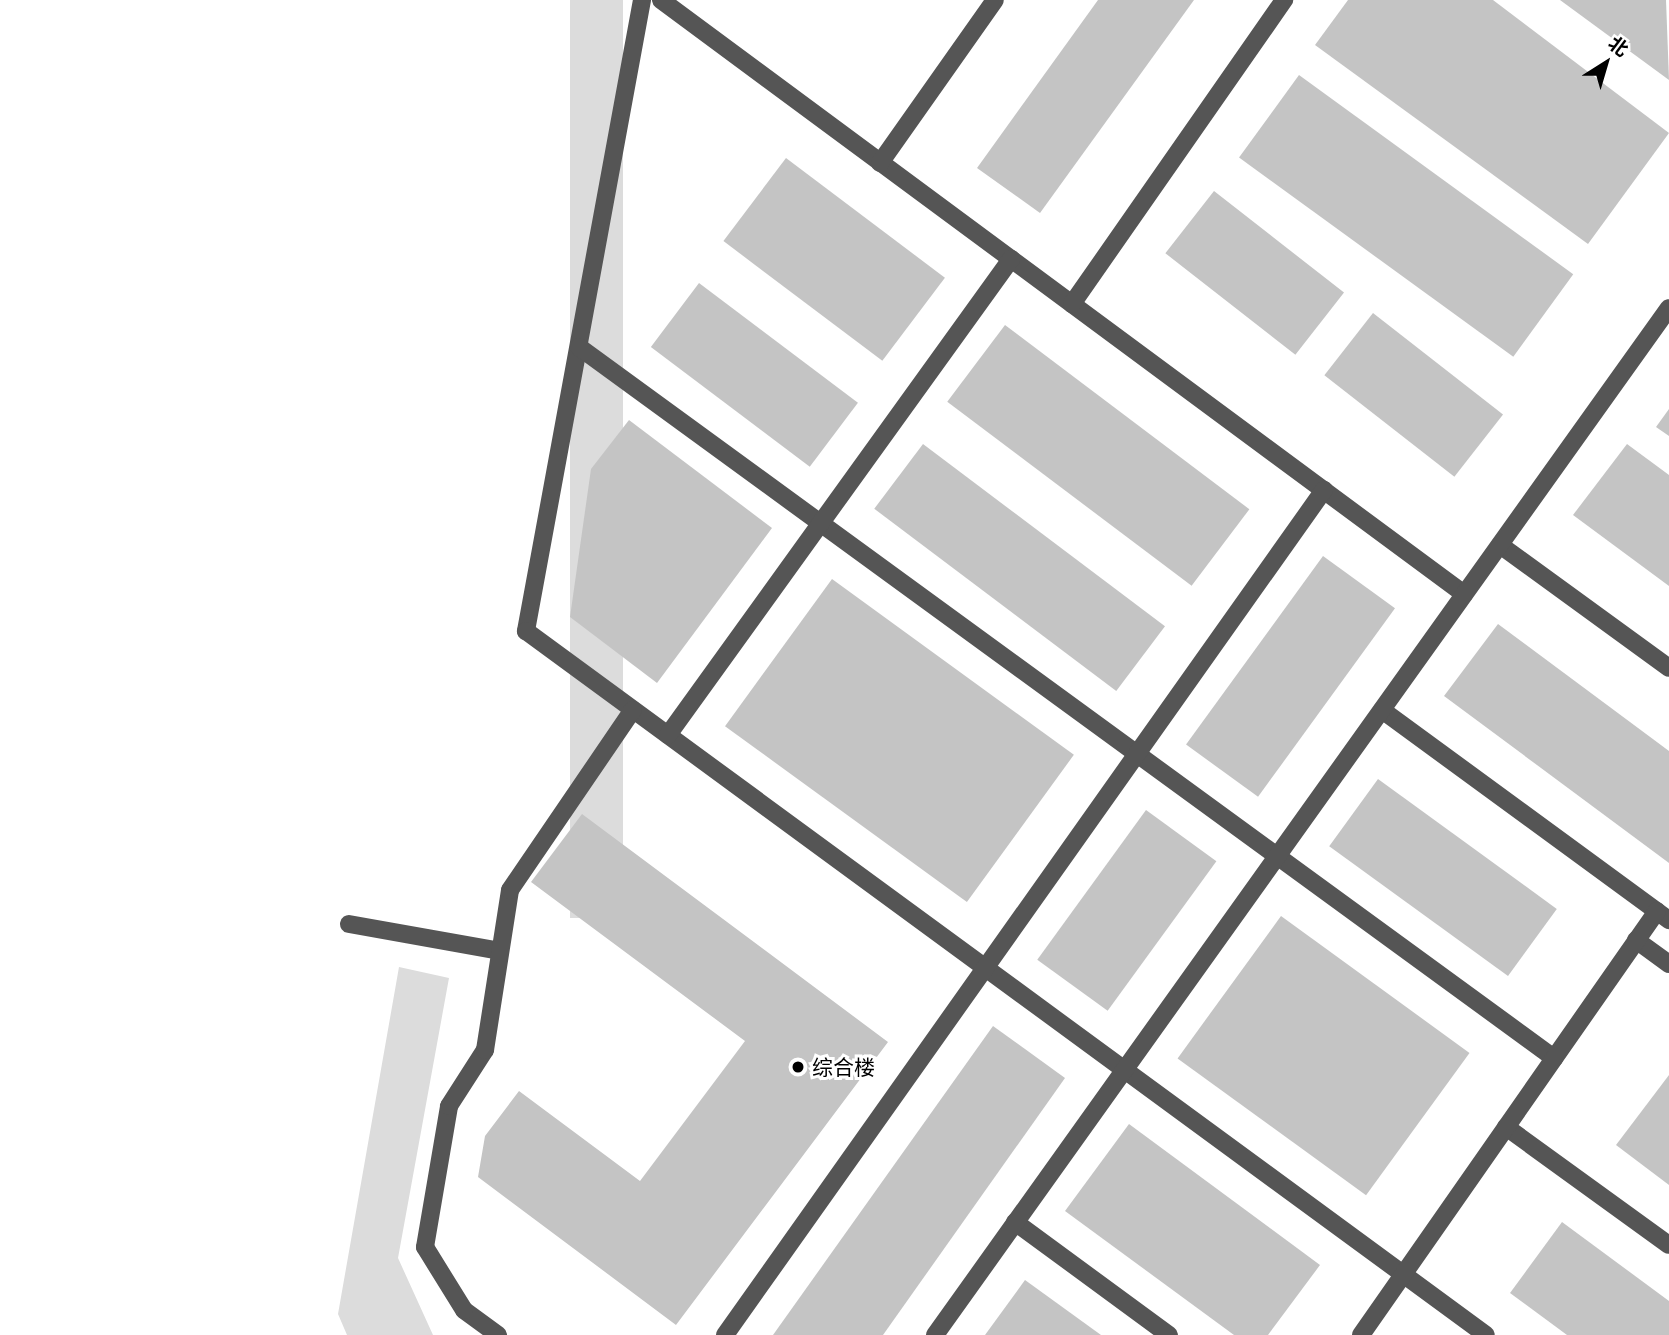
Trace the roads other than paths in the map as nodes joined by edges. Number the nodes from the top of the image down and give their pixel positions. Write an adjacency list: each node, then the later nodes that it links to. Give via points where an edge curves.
1 (642, 0): 9 (lane)
2 (661, 0): 5 (lane)
3 (995, 0): 5 (lane)
4 (1284, 0): 7 (lane)
5 (880, 163): 6 (lane)
6 (1011, 259): 7 (lane); 11 (lane)
7 (1072, 304): 10 (lane)
8 (1669, 308): 12 (lane)
9 (579, 347): 11 (lane); 15 (lane, via 526,631)
10 (1324, 490): 13 (lane); 18 (lane)
11 (820, 523): 17 (lane); 18 (lane)
12 (1500, 545): 13 (lane); 14 (lane)
13 (1464, 594): 16 (lane)
14 (1669, 668)
15 (634, 710): 17 (lane); 23 (lane, via 510,890)
16 (1382, 710): 19 (lane); 20 (lane)
17 (668, 735): 25 (lane)
18 (1137, 754): 19 (lane); 25 (lane)
19 (1277, 856): 26 (lane); 27 (lane)
20 (1663, 915): 22 (lane)
21 (349, 924): 23 (lane)
22 (1636, 940): 24 (lane); 26 (lane)
23 (500, 951): 32 (lane, via 485,1050 449,1105 425,1247 464,1310)
24 (1669, 964)
25 (985, 968): 27 (lane); 33 (lane)
26 (1554, 1058): 28 (lane)
27 (1125, 1070): 29 (lane); 31 (lane)
28 (1506, 1126): 30 (lane); 31 (lane)
29 (1015, 1222): 34 (lane); 35 (lane)
30 (1669, 1245)
31 (1403, 1274): 36 (lane); 37 (lane)
32 (498, 1335)
33 (725, 1335)
34 (935, 1335)
35 (1169, 1335)
36 (1361, 1335)
37 (1486, 1335)

